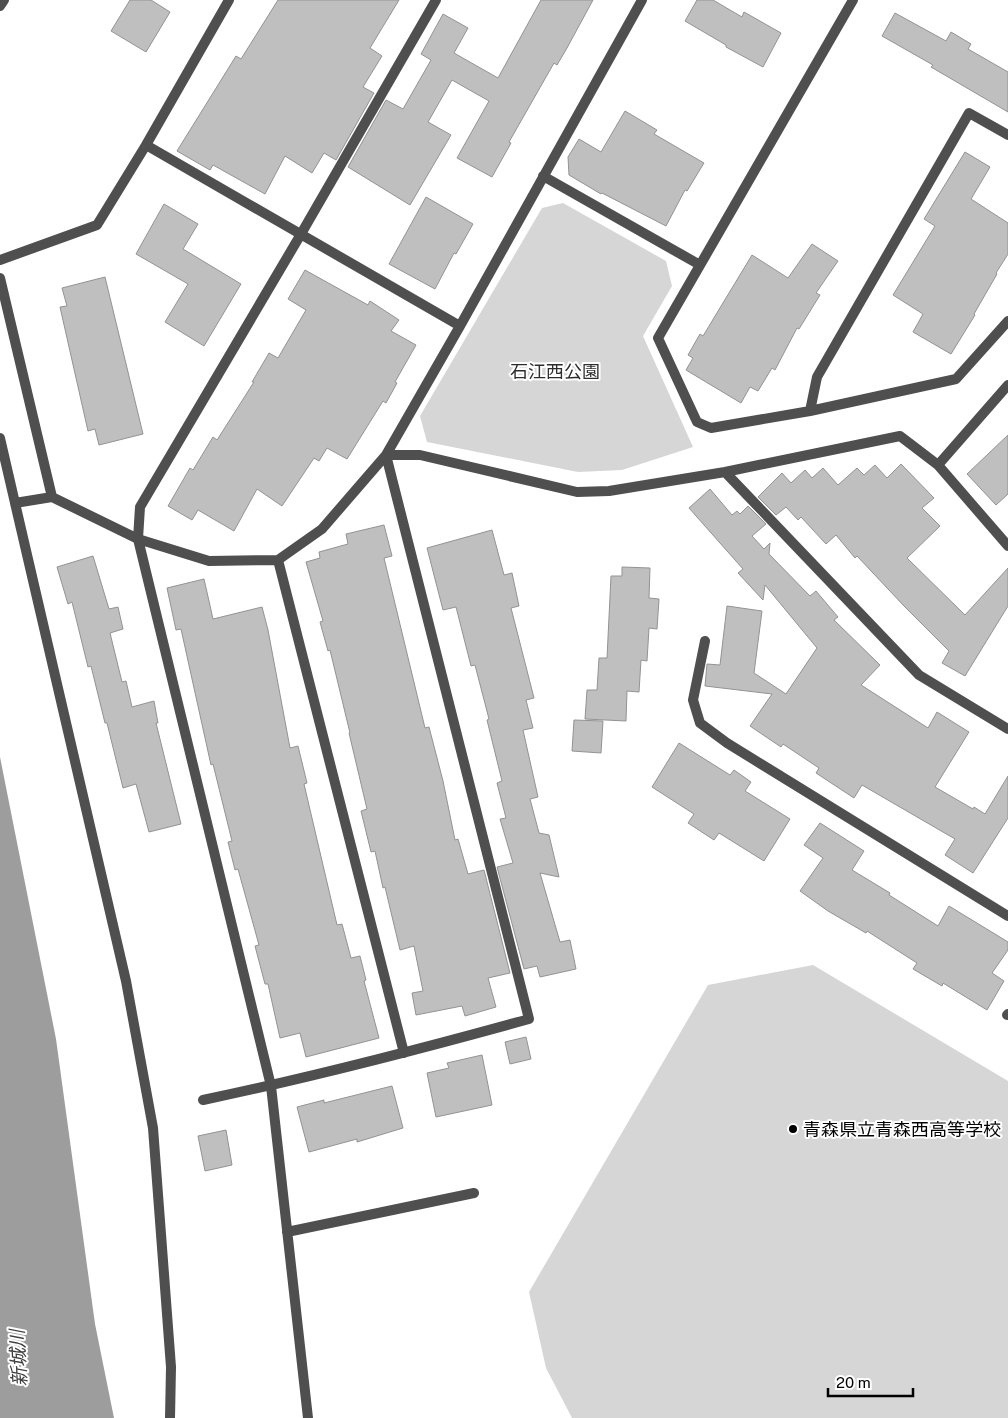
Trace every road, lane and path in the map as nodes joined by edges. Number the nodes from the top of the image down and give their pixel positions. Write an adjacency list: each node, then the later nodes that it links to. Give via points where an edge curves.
1 (4, 0): 6 (street)
2 (229, 0): 8 (street)
3 (436, 0): 10 (street)
4 (642, 0): 9 (street)
5 (853, 0): 12 (street)
6 (0, 6)
7 (1008, 135): 17 (street, via 969,114 817,377)
8 (146, 145): 10 (street); 11 (street, via 97,225)
9 (543, 176): 12 (street); 15 (street)
10 (301, 234): 15 (street); 24 (street, via 140,507)
11 (0, 260)
12 (700, 265): 17 (street, via 658,338 697,422 712,428)
13 (0, 278): 22 (street)
14 (1008, 321): 17 (street, via 956,379)
15 (460, 326): 19 (street)
16 (1008, 385): 20 (street)
17 (810, 411)
18 (0, 438): 23 (street)
19 (386, 455): 21 (street, via 420,455 577,492 608,491); 26 (street, via 322,529); 30 (street, via 529,1019)
20 (938, 465): 21 (street, via 900,436); 25 (street)
21 (725, 472): 28 (street, via 919,675)
22 (52, 497): 23 (street); 24 (street)
23 (15, 503): 35 (street, via 126,981 153,1128 171,1367)
24 (138, 539): 26 (street, via 209,561); 31 (street)
25 (1008, 546)
26 (278, 560): 30 (street)
27 (705, 641): 29 (street, via 693,700 700,722 728,743)
28 (1008, 729)
29 (1008, 916)
30 (404, 1053): 31 (street)
31 (270, 1086): 32 (street); 34 (street)
32 (203, 1100)
33 (474, 1193): 34 (street)
34 (287, 1232): 36 (street)
35 (170, 1418)
36 (308, 1418)

